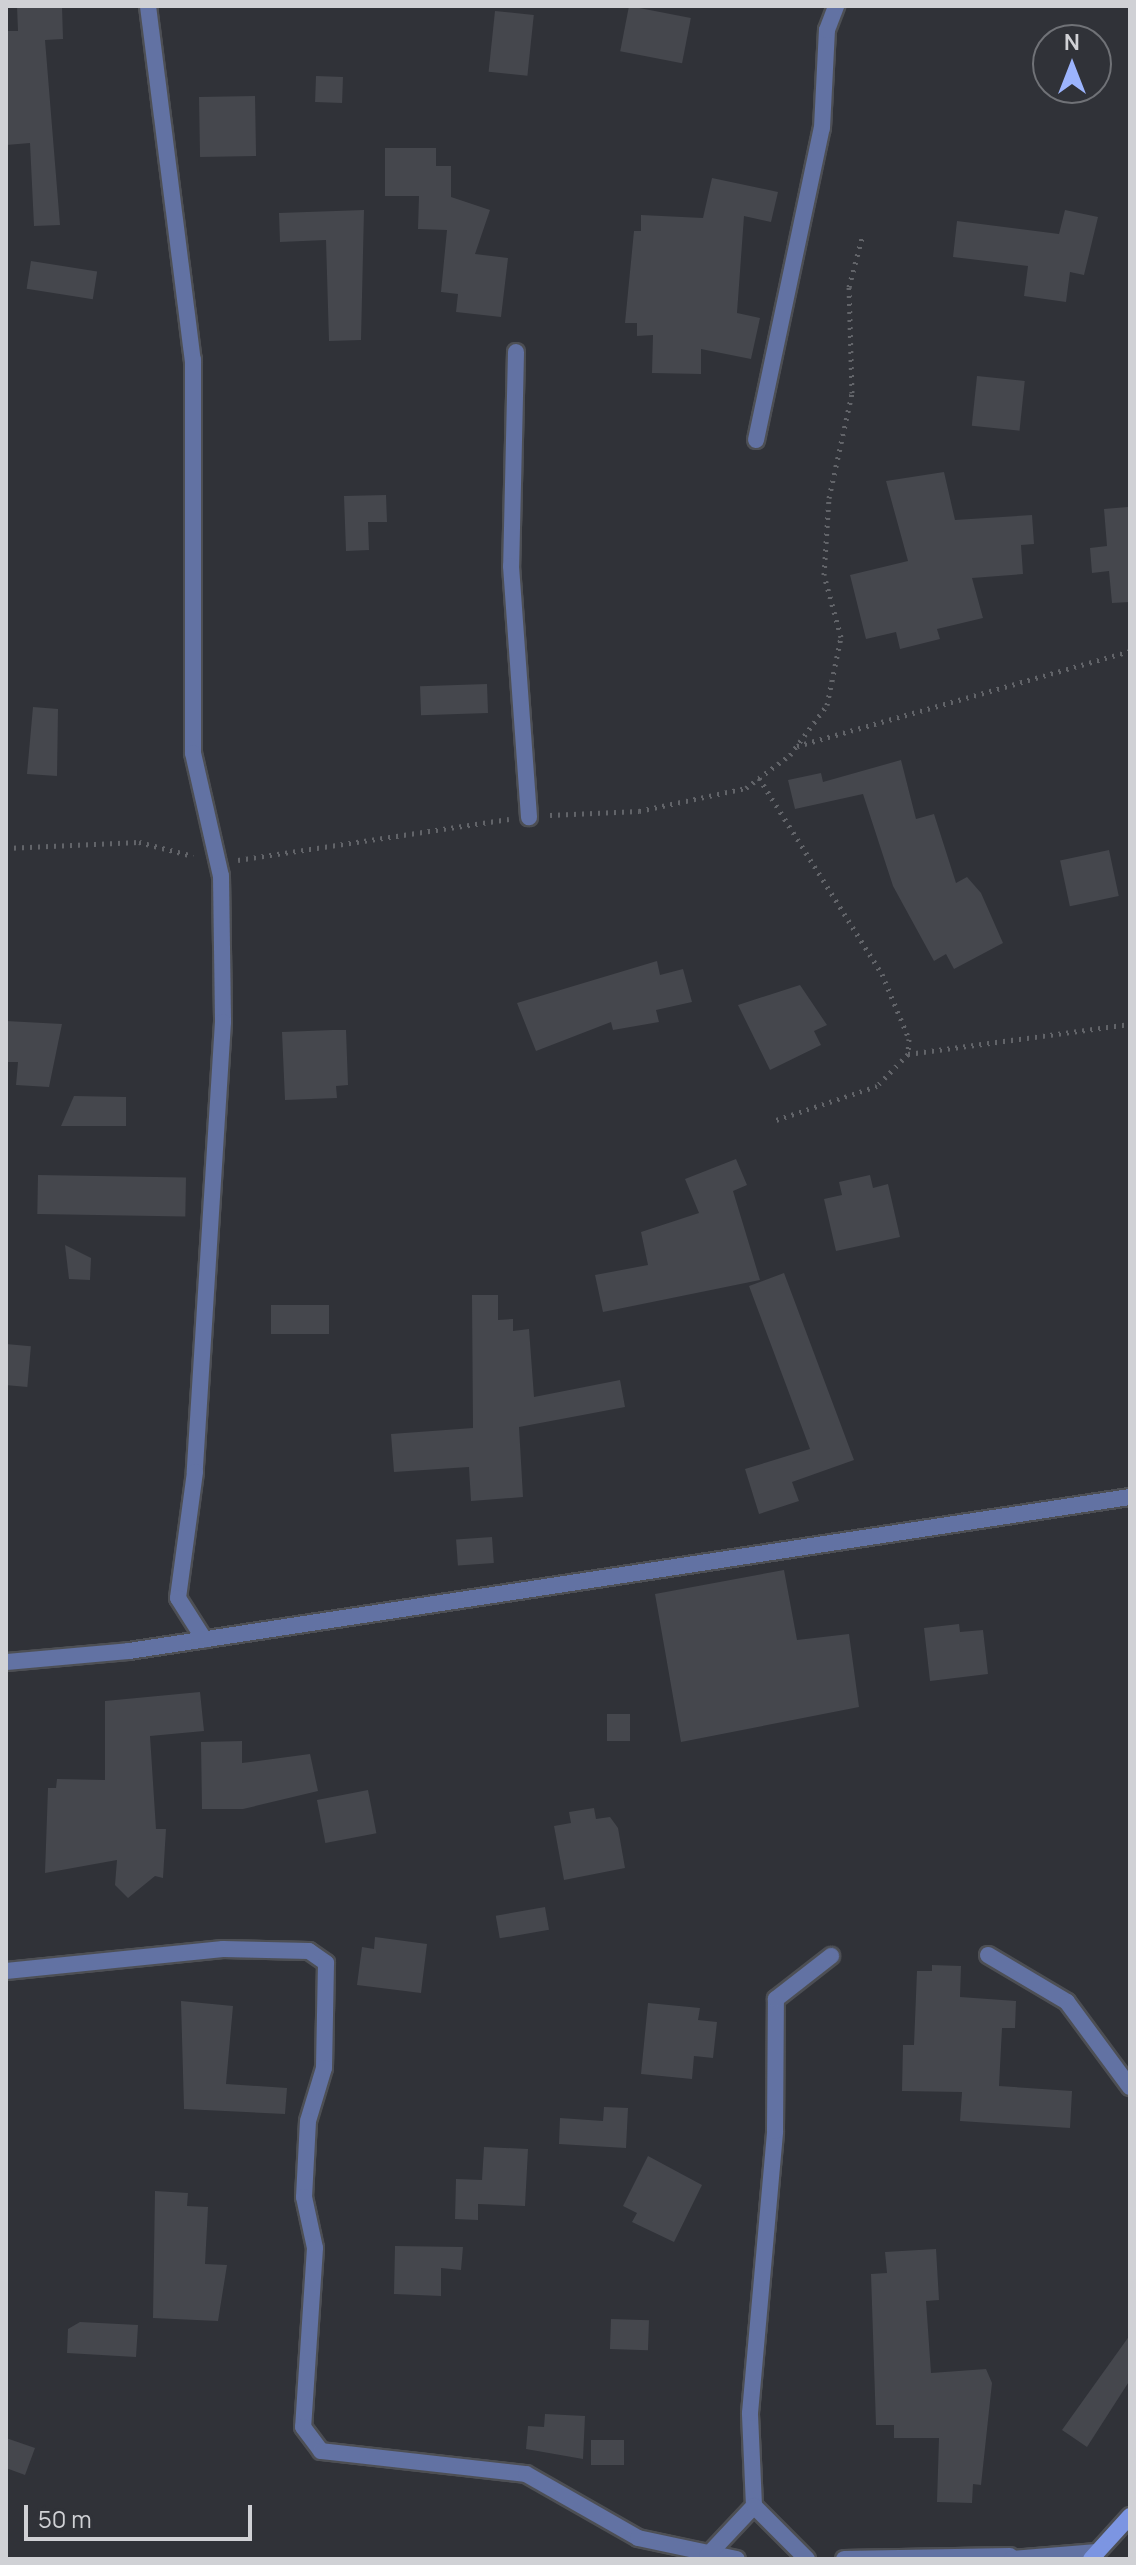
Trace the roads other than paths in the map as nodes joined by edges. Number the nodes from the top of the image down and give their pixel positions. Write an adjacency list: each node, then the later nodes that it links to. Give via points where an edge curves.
1 (148, 6): 7 (street, via 193,360 193,753 218,862 223,1022 195,1472 178,1598)
2 (836, 6): 4 (street, via 827,30 822,128)
3 (516, 352): 5 (street, via 511,566)
4 (756, 440)
5 (529, 817)
6 (1130, 1497): 7 (street)
7 (204, 1639): 8 (street)
8 (6, 1662)
9 (988, 1955): 12 (street, via 1067,2002)
10 (831, 1956): 13 (street, via 776,1999 775,2131 750,2413)
11 (6, 1971): 16 (street, via 223,1949 309,1951 326,1963 324,2068 308,2121 304,2197 315,2248 303,2427 321,2451 526,2474 638,2538)
12 (1130, 2087)
13 (754, 2506): 16 (street); 19 (street)
14 (1130, 2516): 15 (street)
15 (1094, 2555): 17 (street)
16 (707, 2556): 18 (street)
17 (1011, 2558): 20 (street)
18 (737, 2559)
19 (807, 2559)
20 (844, 2559)

